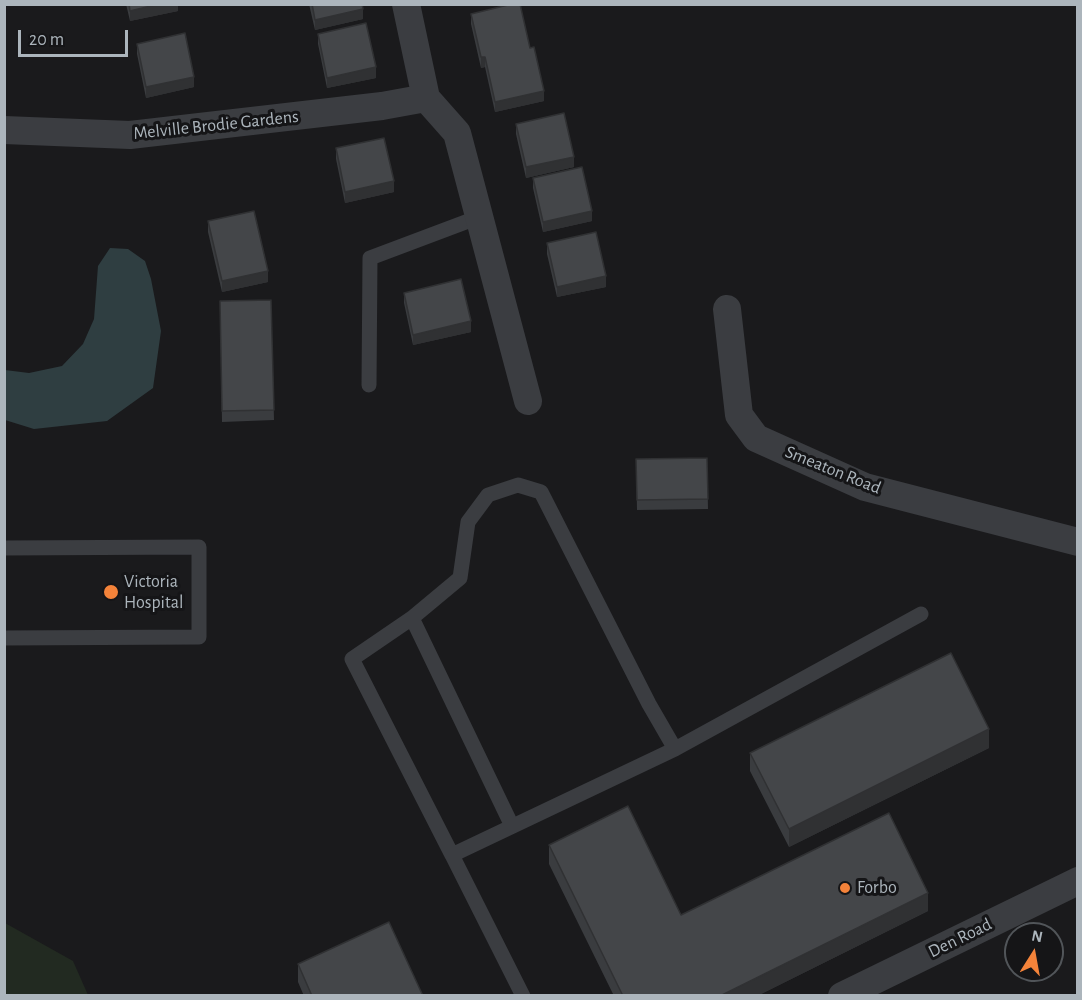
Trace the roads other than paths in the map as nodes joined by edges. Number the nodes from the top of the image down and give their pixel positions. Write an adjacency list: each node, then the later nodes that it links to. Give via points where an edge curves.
1 (406, 4): 2 (street)
2 (426, 98): 3 (street, Melville Brodie Gardens, via 130,135); 4 (street, via 457,134)
3 (4, 130)
4 (479, 217): 6 (lane, via 370,258); 7 (street)
5 (727, 309): 8 (street, Smeaton Road, via 739,414 756,438 865,487)
6 (369, 385)
7 (528, 401)
8 (1077, 542)
9 (4, 548): 12 (lane, via 199,547 199,638)
10 (921, 614): 13 (lane)
11 (412, 618): 13 (lane, via 460,578 468,522 488,495 518,485 541,492); 14 (lane); 15 (lane, via 352,659)
12 (4, 638)
13 (675, 749): 14 (lane)
14 (512, 826): 15 (lane)
15 (452, 855): 17 (lane)
16 (1077, 881): 18 (street, Den Road)
17 (523, 996)
18 (842, 996)

